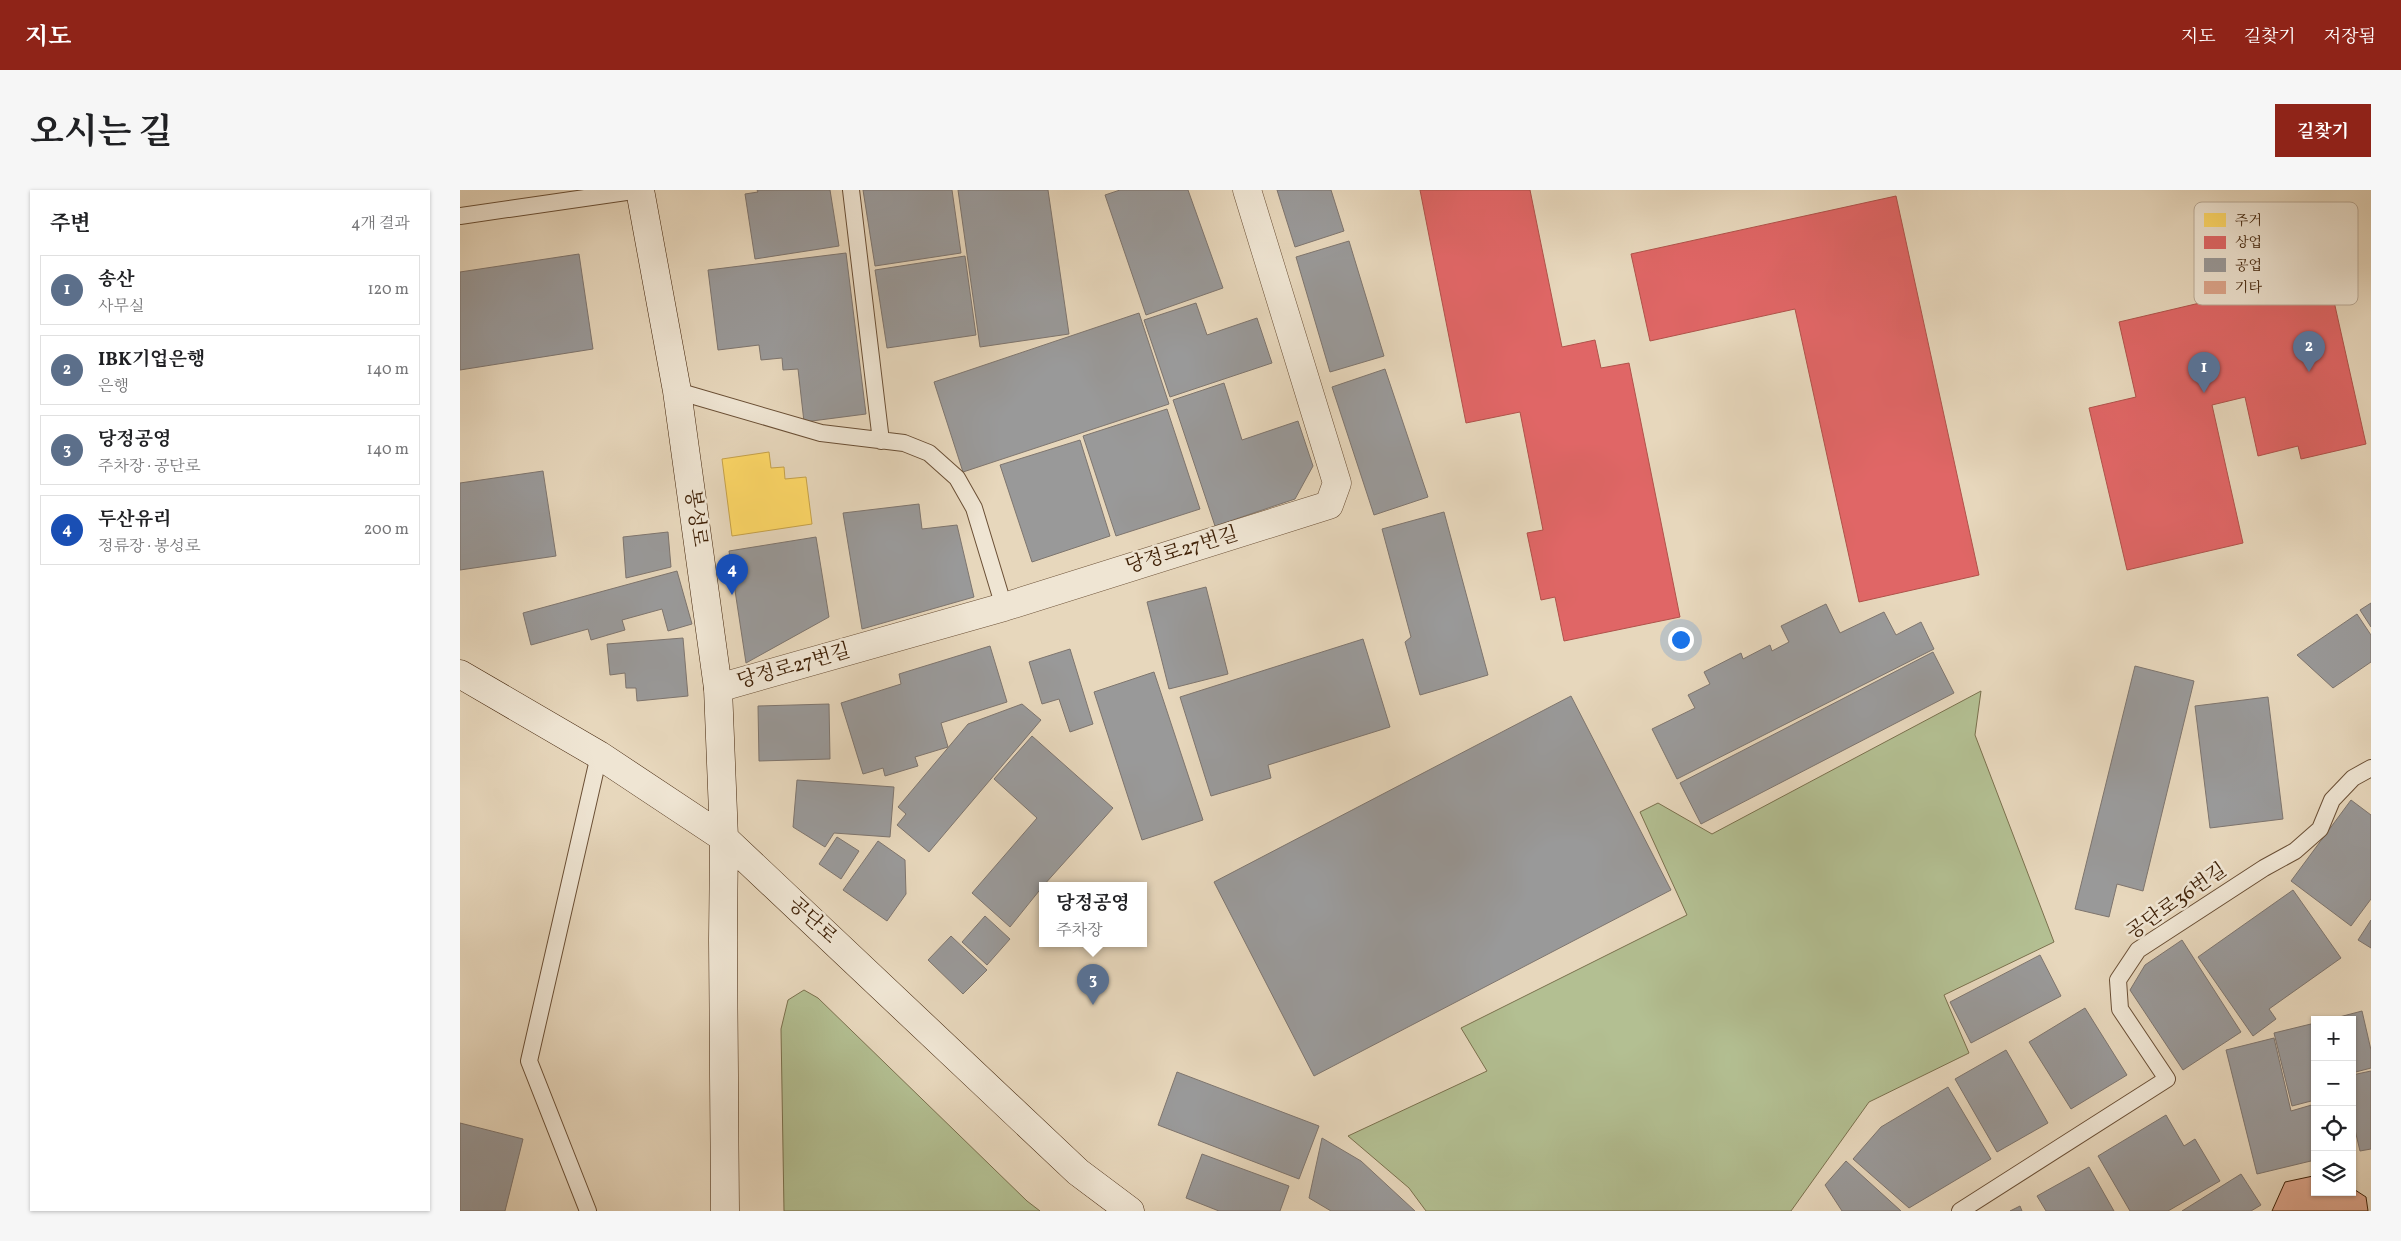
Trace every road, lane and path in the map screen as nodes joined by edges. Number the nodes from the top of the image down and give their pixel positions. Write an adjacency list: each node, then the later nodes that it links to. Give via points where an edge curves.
1 (640, 190): 4 (lane); 6 (street, 봉성로)
2 (852, 190): 7 (lane)
3 (1247, 190): 8 (street, 당정로27번길, via 1337,483 1329,505)
4 (593, 194): 5 (lane)
5 (460, 216)
6 (677, 391): 7 (lane, via 821,433); 10 (street, 봉성로)
7 (881, 441): 8 (lane, via 904,443 929,454 957,478 974,508)
8 (1004, 607): 10 (street, 당정로27번길)
9 (460, 674): 11 (street, 공단로)
10 (718, 688): 13 (street, 봉성로)
11 (599, 755): 13 (street, 공단로); 14 (lane, via 529,1061)
12 (2371, 768): 17 (lane, 공단로36번길, via 2353,778 2332,800 2320,829 2295,851 2138,950 2118,980 2120,1009 2166,1079)
13 (724, 838): 15 (street, 봉성로); 16 (street, 공단로, via 1078,1172)
14 (588, 1211)
15 (725, 1211)
16 (1130, 1211)
17 (1960, 1211)

